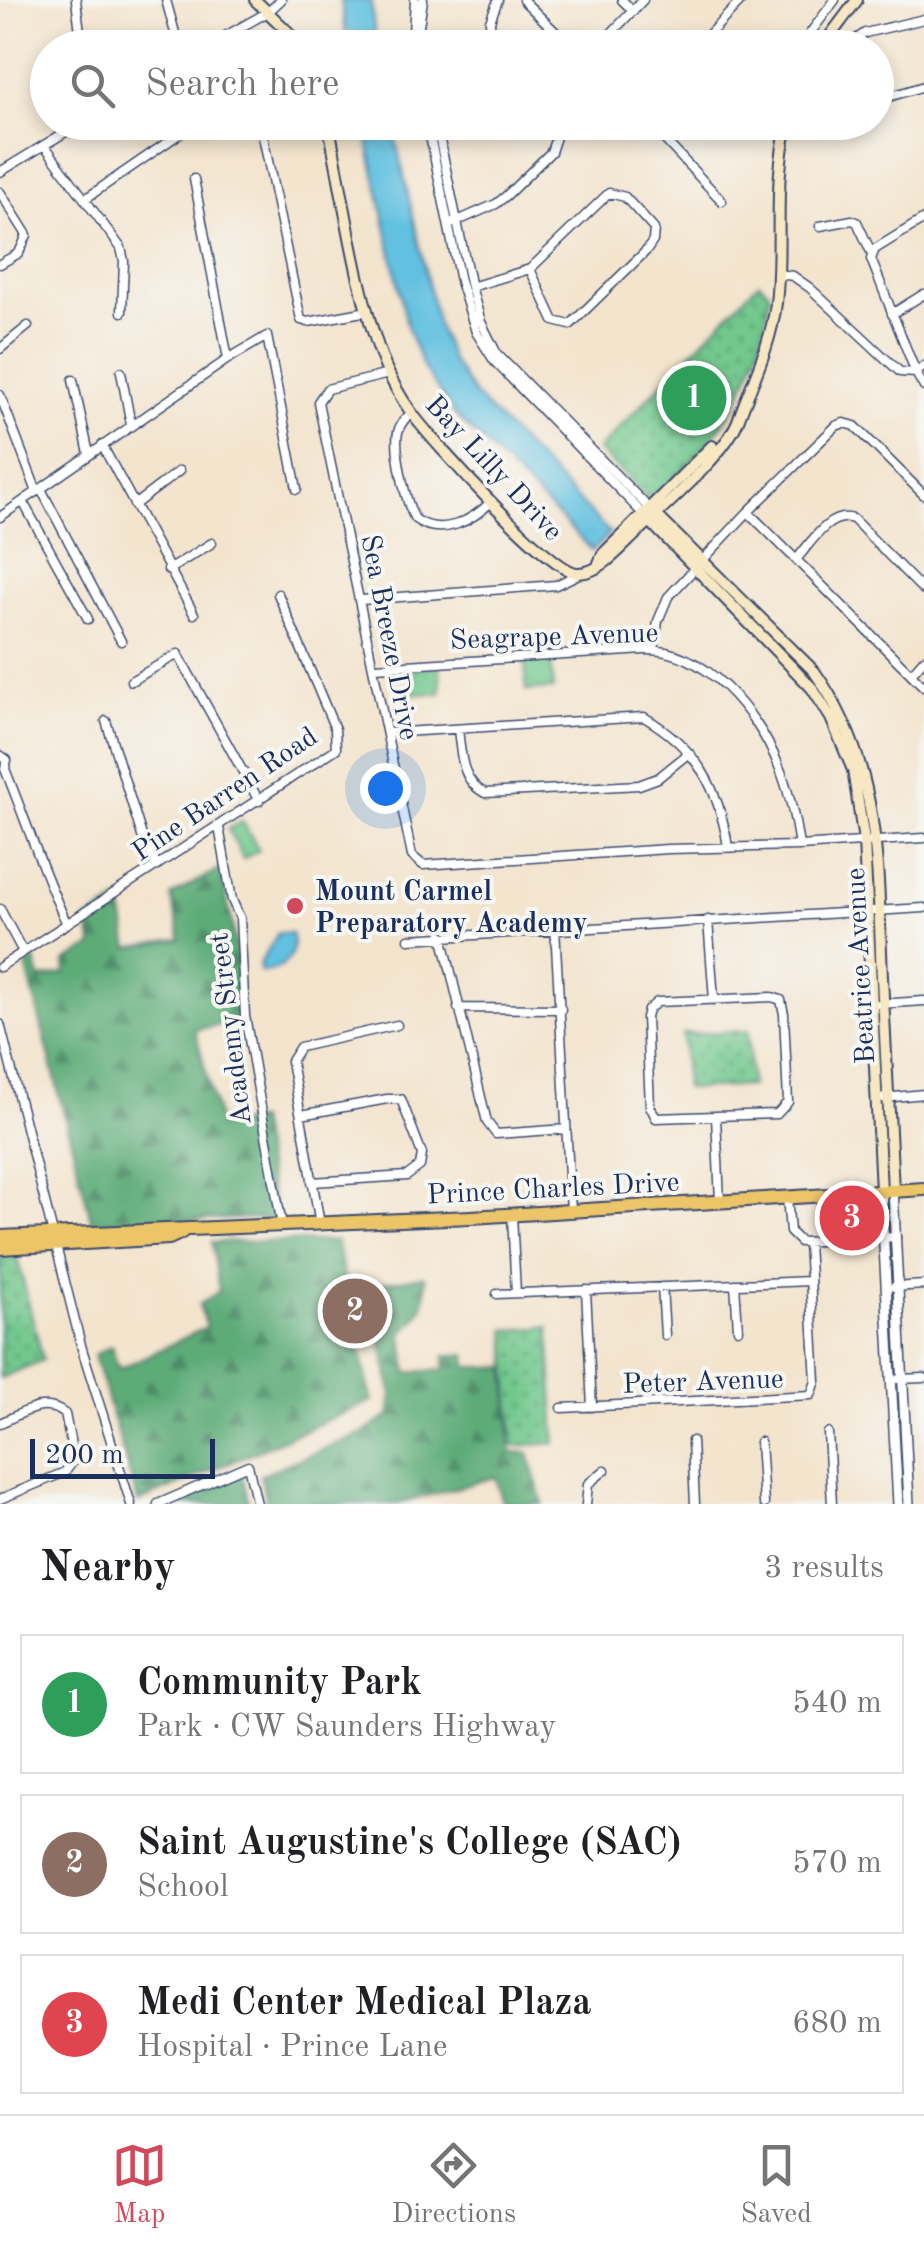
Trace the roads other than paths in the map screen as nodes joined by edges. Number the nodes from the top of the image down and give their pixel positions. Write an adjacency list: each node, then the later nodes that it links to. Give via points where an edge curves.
1 (76, 0): 17 (street)
2 (166, 0): 18 (street)
3 (255, 0): 15 (main road)
4 (281, 0): 15 (street)
5 (415, 0): 21 (street)
6 (424, 0): 22 (street)
7 (498, 0): 23 (street)
8 (522, 0): 24 (street)
9 (622, 0): 14 (street)
10 (643, 0): 14 (street)
11 (742, 0): 26 (street)
12 (836, 0): 27 (street)
13 (857, 0): 28 (main road)
14 (633, 11): 25 (street)
15 (268, 12): 19 (street); 20 (main road)
16 (924, 19): 29 (street)
17 (80, 30)
18 (175, 30)
19 (236, 30)
20 (286, 30)
21 (416, 30)
22 (419, 30)
23 (490, 30)
24 (553, 30)
25 (615, 30)
26 (713, 30)
27 (813, 30)
28 (834, 30)
29 (877, 30)
30 (924, 86): 31 (street)
31 (894, 96)
32 (54, 140): 41 (street)
33 (171, 140): 45 (street)
34 (264, 140): 56 (street, via 300,320)
35 (332, 140): 56 (main road, Bay Lilly Drive)
36 (431, 140): 48 (street)
37 (439, 140): 48 (street)
38 (555, 140): 48 (street, via 551,152 496,204)
39 (665, 140): 46 (street)
40 (784, 140): 53 (main road)
41 (45, 146): 42 (street); 45 (street)
42 (0, 172)
43 (194, 179): 61 (street)
44 (0, 192): 51 (street, via 26,235 19,253)
45 (85, 199): 57 (street, via 123,254)
46 (722, 201)
47 (924, 219): 50 (street)
48 (452, 223): 54 (street); 80 (street, via 460,281 476,332 495,362)
49 (820, 226): 50 (street, via 857,222)
50 (872, 254): 58 (street)
51 (0, 264)
52 (530, 269): 52 (street, via 554,321 570,325 647,250 654,229 624,198 606,194); 54 (street)
53 (778, 274): 62 (street, via 810,288 900,372); 80 (main road, via 770,340 734,427 711,458)
54 (471, 287): 80 (street, via 497,354)
55 (924, 294): 58 (street)
56 (368, 310): 64 (main road, Bay Lilly Drive)
57 (122, 312)
58 (892, 314): 62 (street)
59 (28, 326): 60 (street)
60 (0, 350)
61 (228, 359): 69 (street); 73 (street, via 267,336)
62 (920, 369): 66 (street)
63 (121, 372): 69 (street)
64 (389, 374): 68 (main road, Bay Lilly Drive); 89 (street, Sea Breeze Drive, via 327,389 318,400)
65 (73, 380): 71 (street)
66 (924, 387)
67 (0, 395): 74 (street)
68 (412, 414): 77 (main road, Bay Lilly Drive); 77 (street, via 397,439 415,519 432,527 456,524)
69 (131, 425): 70 (street)
70 (102, 445): 71 (street); 78 (street)
71 (89, 454): 74 (street)
72 (179, 472): 78 (street)
73 (297, 489)
74 (39, 490): 76 (street); 92 (street)
75 (924, 495): 79 (street, via 844,422)
76 (23, 502): 81 (street); 91 (street)
77 (492, 502): 86 (main road, Bay Lilly Drive, via 554,562)
78 (134, 505): 85 (street)
79 (748, 512): 83 (street); 84 (street)
80 (649, 514): 84 (main road, Beatrice Avenue); 86 (main road, via 608,560)
81 (0, 517)
82 (212, 542): 85 (street)
83 (796, 560): 87 (street, via 832,520 844,516); 96 (street)
84 (699, 564): 93 (street, via 665,602); 108 (main road, Beatrice Avenue, via 800,672 831,718)
85 (168, 570): 90 (street)
86 (580, 574): 89 (street, via 556,585)
87 (924, 591)
88 (278, 594): 105 (street, Pine Barren Road, via 338,740 328,756)
89 (362, 600): 95 (street, Sea Breeze Drive)
90 (194, 614)
91 (88, 619)
92 (121, 641)
93 (654, 650): 95 (street, Seagrape Avenue); 109 (street, Seagrape Avenue, via 699,667 757,725 785,782)
94 (924, 659): 96 (street)
95 (375, 666): 101 (street, Sea Breeze Drive)
96 (911, 674): 98 (street)
97 (130, 681): 105 (street, via 178,654)
98 (924, 687)
99 (106, 721): 111 (street)
100 (458, 729): 101 (street); 102 (street, via 644,716); 102 (street, via 470,781 485,794 639,785)
101 (387, 732): 110 (street, Sea Breeze Drive, via 412,856 424,866)
102 (690, 753): 110 (street, via 723,812)
103 (0, 755): 104 (street, via 7,760)
104 (2, 770): 116 (street)
105 (260, 800): 106 (street, Pine Barren Road)
106 (218, 827): 111 (street, Pine Barren Road); 142 (street, Academy Street, via 240,918 245,1016)
107 (924, 838): 108 (street, Sea Breeze Drive)
108 (869, 841): 109 (street, Sea Breeze Drive); 114 (main road, Beatrice Avenue)
109 (800, 846): 110 (street, Sea Breeze Drive)
110 (728, 847)
111 (158, 866): 116 (street, Pine Barren Road)
112 (924, 908): 114 (street)
113 (0, 909): 120 (street)
114 (873, 910): 115 (street); 124 (main road, Beatrice Avenue)
115 (708, 920): 117 (street); 122 (street)
116 (67, 924): 120 (street, Pine Barren Road)
117 (556, 928): 118 (street); 126 (street)
118 (442, 935): 119 (street); 125 (street)
119 (409, 939)
120 (23, 952): 121 (street, Pine Barren Road)
121 (0, 967)
122 (714, 1000): 132 (street, via 658,1002 646,1016 652,1114 661,1120); 132 (street, via 781,1000 788,1102 777,1114)
123 (924, 1001): 124 (street)
124 (877, 1004): 130 (main road, Beatrice Avenue)
125 (458, 1008): 126 (street); 133 (street, via 487,1122 496,1134)
126 (561, 1009): 133 (street)
127 (0, 1024): 146 (street)
128 (397, 1025): 131 (street, via 296,1049 291,1061)
129 (924, 1094): 130 (street)
130 (882, 1098): 136 (main road, Beatrice Avenue)
131 (301, 1115): 134 (street); 134 (street, via 402,1100 422,1154 420,1166 407,1176)
132 (716, 1117): 138 (street)
133 (566, 1129): 139 (street)
134 (312, 1182): 141 (street)
135 (924, 1189): 136 (highway, Prince Charles Drive)
136 (887, 1191): 137 (highway, Prince Charles Drive); 143 (street, Beatrice Avenue); 145 (street, Beatrice Avenue)
137 (788, 1197): 138 (highway, Prince Charles Drive); 147 (street, via 792,1234)
138 (720, 1202): 139 (highway, Prince Charles Drive)
139 (570, 1211): 140 (highway, Prince Charles Drive)
140 (512, 1214): 141 (highway, Prince Charles Drive); 156 (street)
141 (320, 1224): 142 (highway, Prince Charles Drive)
142 (282, 1226): 146 (highway, Prince Charles Drive, via 168,1228)
143 (896, 1237): 145 (street); 153 (street, Beatrice Avenue)
144 (0, 1238): 146 (highway, Prince Charles Drive)
145 (884, 1238): 147 (street); 154 (street, Beatrice Avenue)
146 (56, 1240): 148 (highway, Prince Charles Drive); 170 (street)
147 (808, 1243): 149 (street, Peter Avenue)
148 (0, 1248)
149 (810, 1281): 150 (street); 162 (street, Peter Avenue, via 816,1381 809,1396)
150 (735, 1284): 152 (street); 158 (street)
151 (924, 1285): 153 (street)
152 (662, 1287): 155 (street); 159 (street)
153 (898, 1287): 154 (street); 161 (street, Beatrice Avenue)
154 (886, 1288): 161 (street, Beatrice Avenue)
155 (586, 1290): 156 (street); 162 (street)
156 (516, 1293): 157 (street)
157 (498, 1294)
158 (738, 1329)
159 (665, 1334)
160 (924, 1378): 161 (street)
161 (897, 1379): 177 (street, Beatrice Avenue); 178 (street, Beatrice Avenue)
162 (592, 1407): 163 (street, Peter Avenue)
163 (562, 1408)
164 (0, 1423): 169 (street, via 54,1406 64,1414 74,1460 65,1472)
165 (828, 1433): 176 (street)
166 (692, 1441): 174 (street)
167 (760, 1442): 175 (street)
168 (605, 1470): 173 (street, via 588,1484)
169 (0, 1499)
170 (131, 1504)
171 (158, 1504): 172 (street, via 248,1464)
172 (257, 1504)
173 (586, 1504)
174 (695, 1504)
175 (764, 1504)
176 (832, 1504)
177 (898, 1504)
178 (908, 1504)

